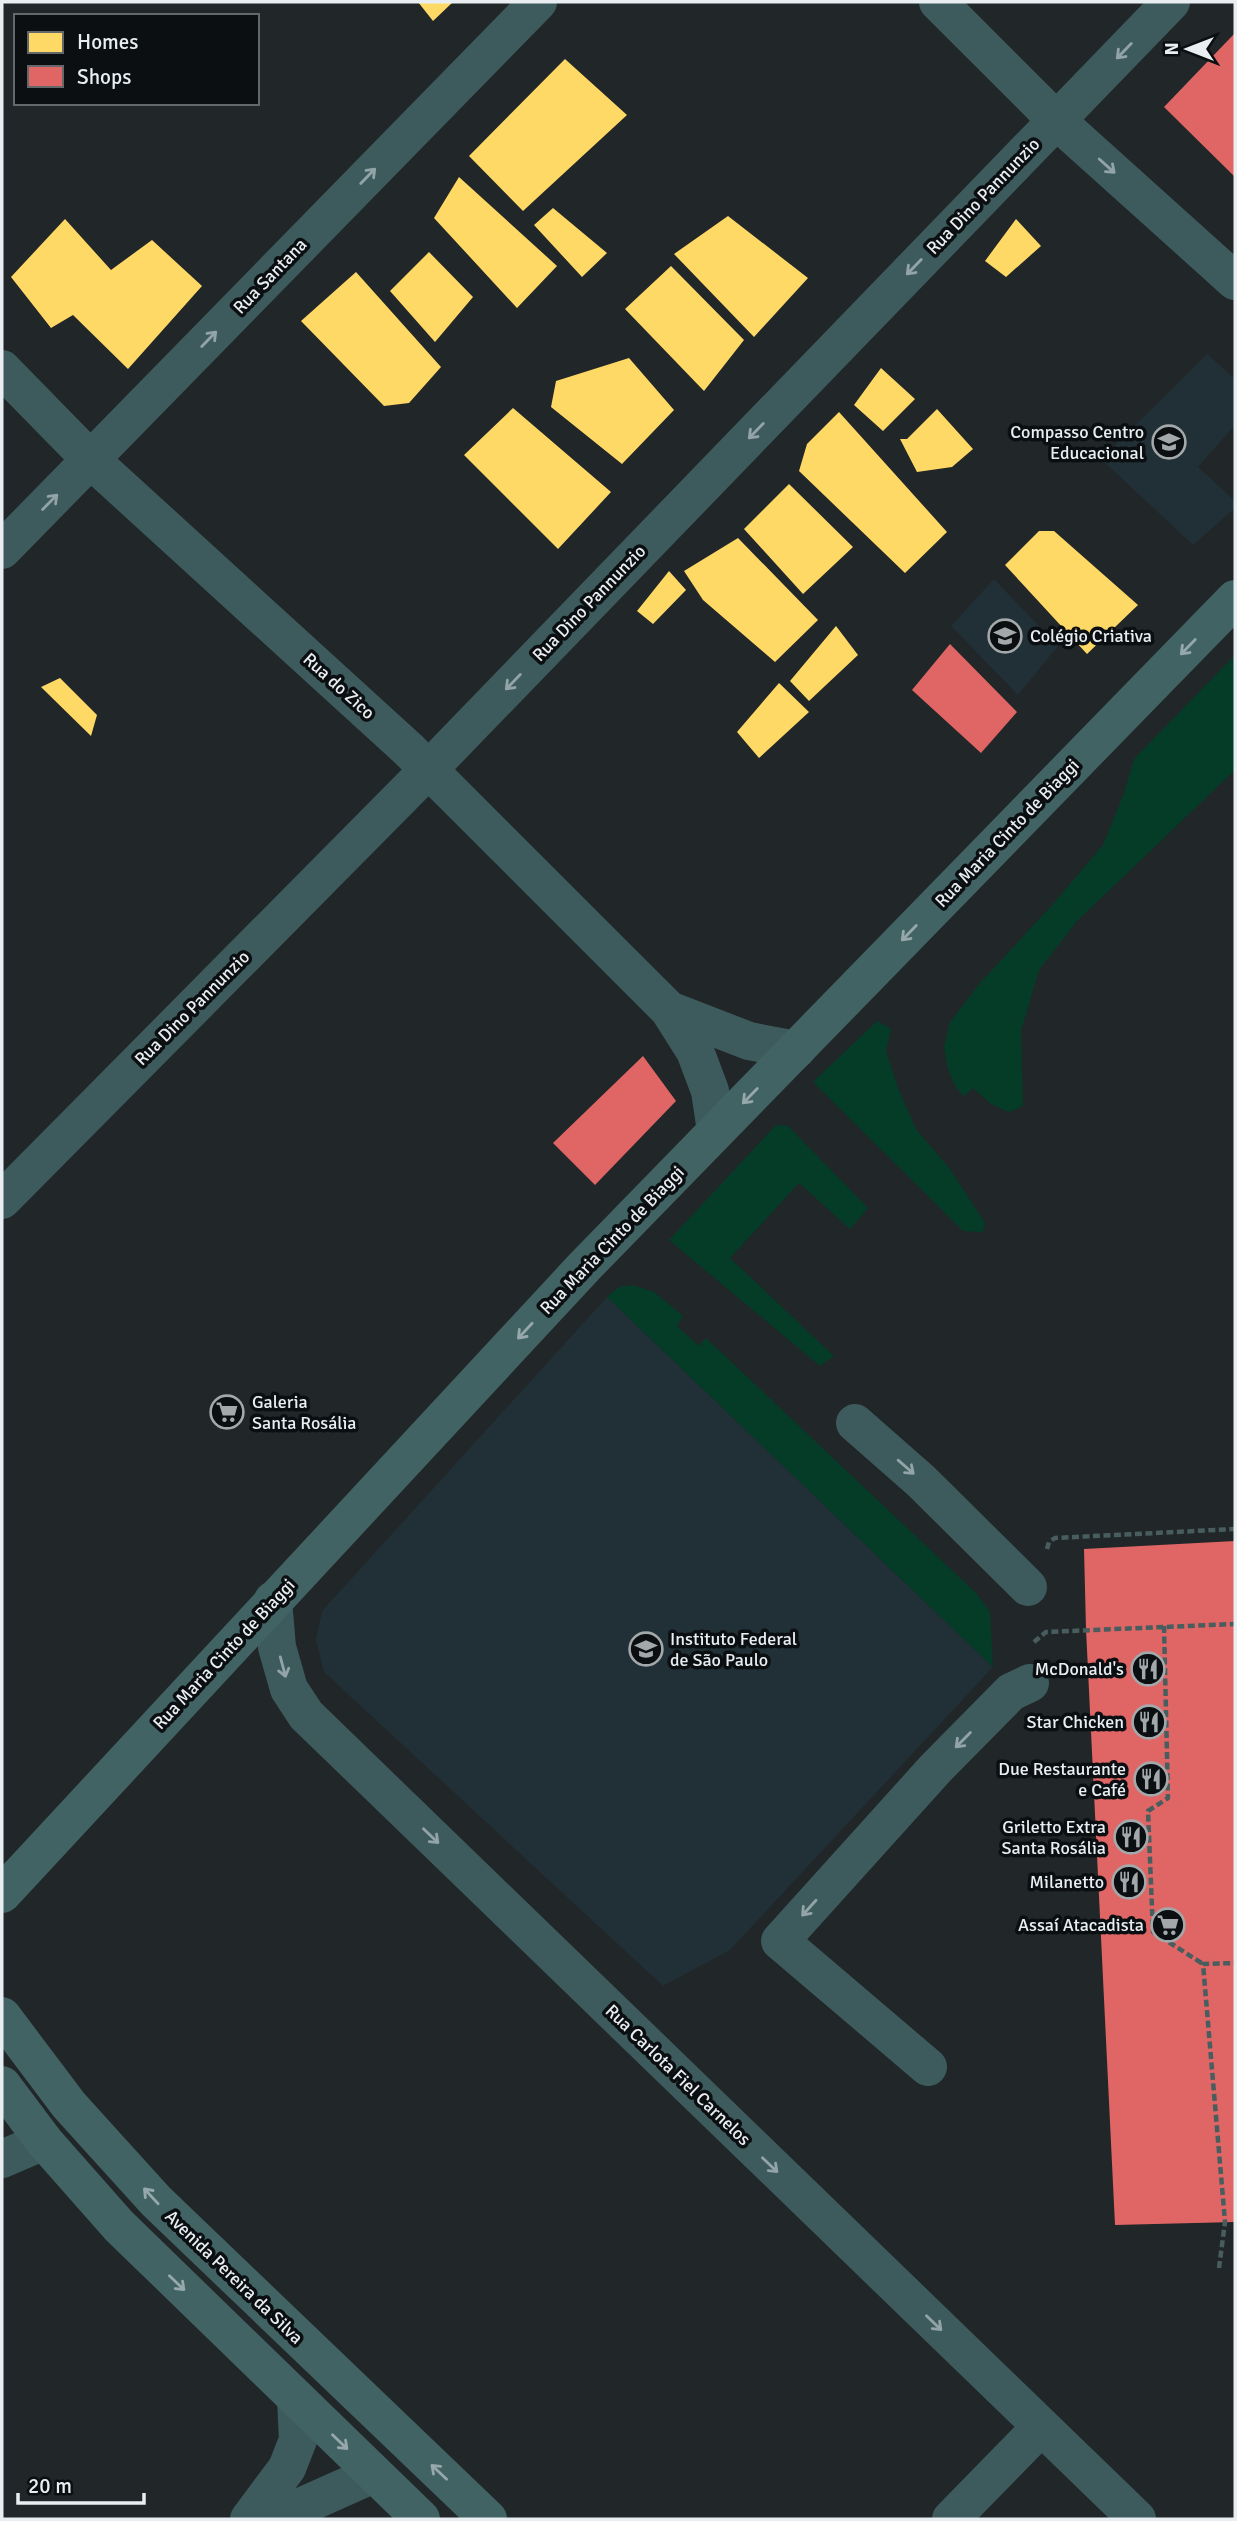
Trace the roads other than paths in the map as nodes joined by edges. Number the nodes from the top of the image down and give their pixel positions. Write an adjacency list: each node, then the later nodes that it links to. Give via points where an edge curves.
1 (538, 2): 7 (street, Rua Santana, one-way to 1)
2 (938, 2): 4 (street)
3 (1171, 2): 4 (street, Rua Dino Pannunzio, one-way to 4)
4 (1056, 120): 5 (street, one-way to 5); 10 (street, Rua Dino Pannunzio, one-way to 10)
5 (1235, 281)
6 (2, 369): 7 (street, Rua do Zico)
7 (91, 460): 8 (street, Rua Santana, one-way to 7); 10 (street, Rua do Zico)
8 (2, 550)
9 (1235, 598): 12 (main road, Rua Maria Cinto de Biaggi, one-way to 12)
10 (428, 769): 11 (street, Rua do Zico); 14 (street, Rua Dino Pannunzio)
11 (669, 1010): 12 (street, Rua do Zico, via 749,1041); 13 (street, Rua do Zico, via 695,1051 710,1091)
12 (796, 1050): 13 (main road, Rua Maria Cinto de Biaggi, one-way to 13)
13 (716, 1131): 16 (main road, Rua Maria Cinto de Biaggi, one-way to 16)
14 (2, 1200)
15 (855, 1423): 17 (street, one-way to 17, via 922,1481)
16 (273, 1600): 19 (main road, Rua Maria Cinto de Biaggi); 26 (street, Rua Carlota Fiel Carnelos, one-way to 26, via 277,1647 289,1689 306,1715)
17 (1037, 1603)
18 (1030, 1683): 21 (street, one-way to 21, via 1011,1692 936,1768 780,1941)
19 (2, 1894)
20 (2, 2016): 31 (main road, Avenida Pereira da Silva, one-way to 20, via 156,2201 69,2105)
21 (928, 2067)
22 (2, 2085): 23 (main road)
23 (44, 2141): 24 (street); 25 (main road, one-way to 25, via 119,2227)
24 (2, 2159)
25 (296, 2399): 27 (main road, one-way to 27); 28 (street, via 299,2440 286,2468)
26 (1041, 2427): 32 (street); 33 (street, Rua Carlota Fiel Carnelos)
27 (374, 2474): 29 (street); 30 (main road)
28 (249, 2519)
29 (273, 2519)
30 (421, 2519)
31 (488, 2519)
32 (951, 2519)
33 (1137, 2519)

